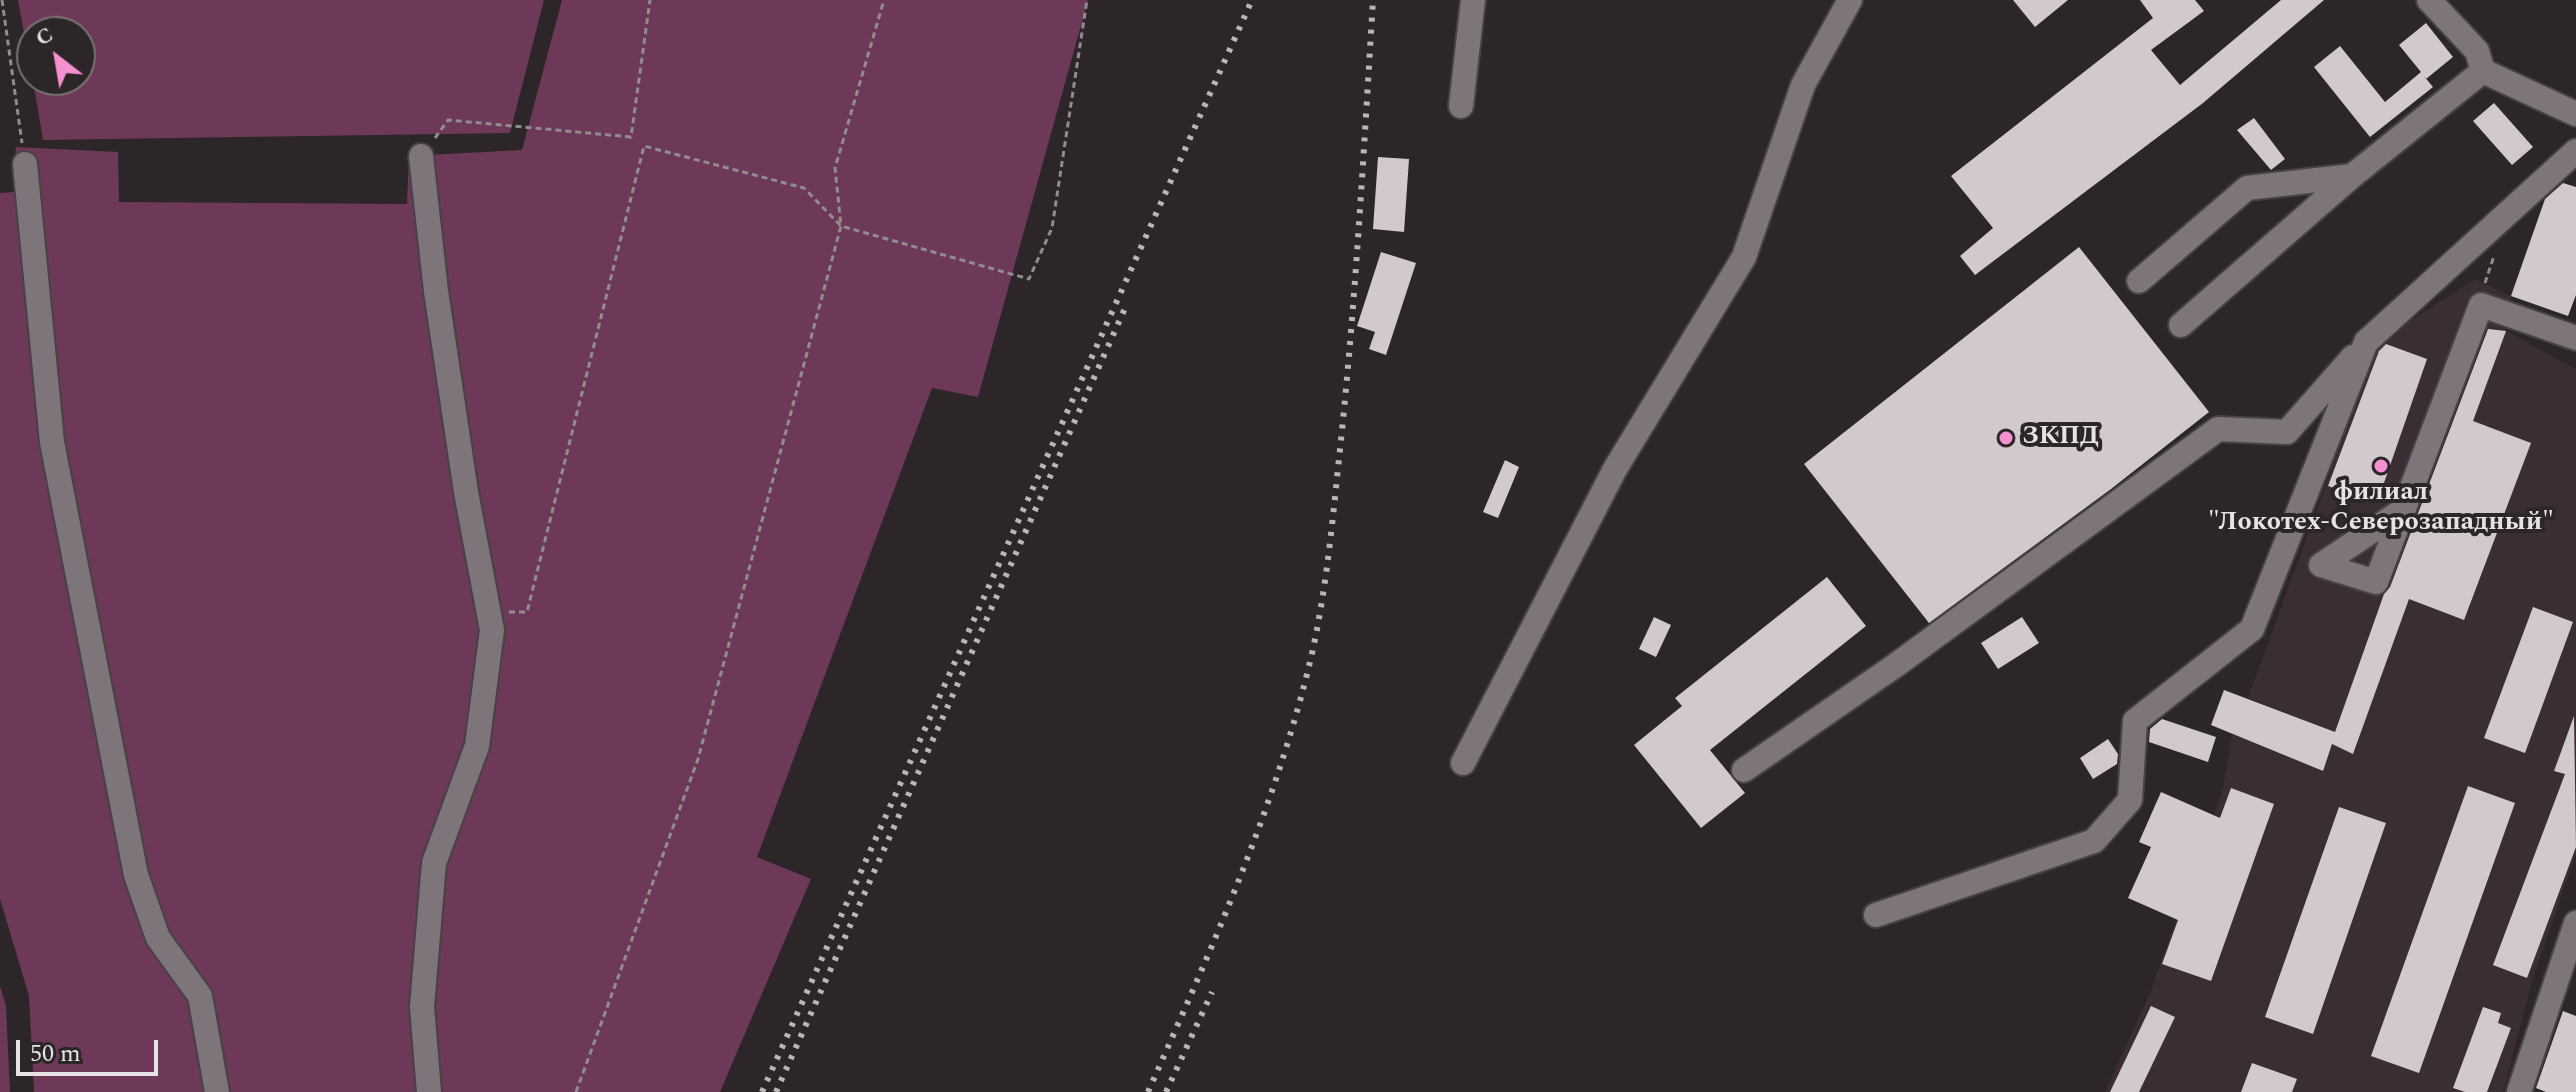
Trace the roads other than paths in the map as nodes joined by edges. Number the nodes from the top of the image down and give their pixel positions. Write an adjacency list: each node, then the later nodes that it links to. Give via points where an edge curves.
1 (1473, 0): 5 (lane)
2 (1850, 0): 16 (lane, via 1803,85 1744,257 1615,469)
3 (2429, 0): 4 (lane, via 2477,51)
4 (2483, 71): 6 (lane); 10 (lane)
5 (1461, 106)
6 (2576, 114)
7 (2576, 151): 14 (lane)
8 (421, 156): 21 (lane, via 466,492 492,630 477,746 434,863 422,1007)
9 (25, 164): 20 (lane, via 52,442 136,875 158,938 200,996)
10 (2352, 176): 11 (lane, via 2247,188); 12 (lane)
11 (2139, 281)
12 (2181, 325)
13 (2576, 338): 15 (lane, via 2481,305)
14 (2366, 342): 17 (lane, via 2287,432 2218,429); 18 (lane, via 2252,629 2135,721 2130,800 2094,841)
15 (2403, 510)
16 (1463, 763)
17 (1744, 770)
18 (1876, 915)
19 (2576, 923): 22 (lane)
20 (217, 1092)
21 (429, 1092)
22 (2519, 1092)

